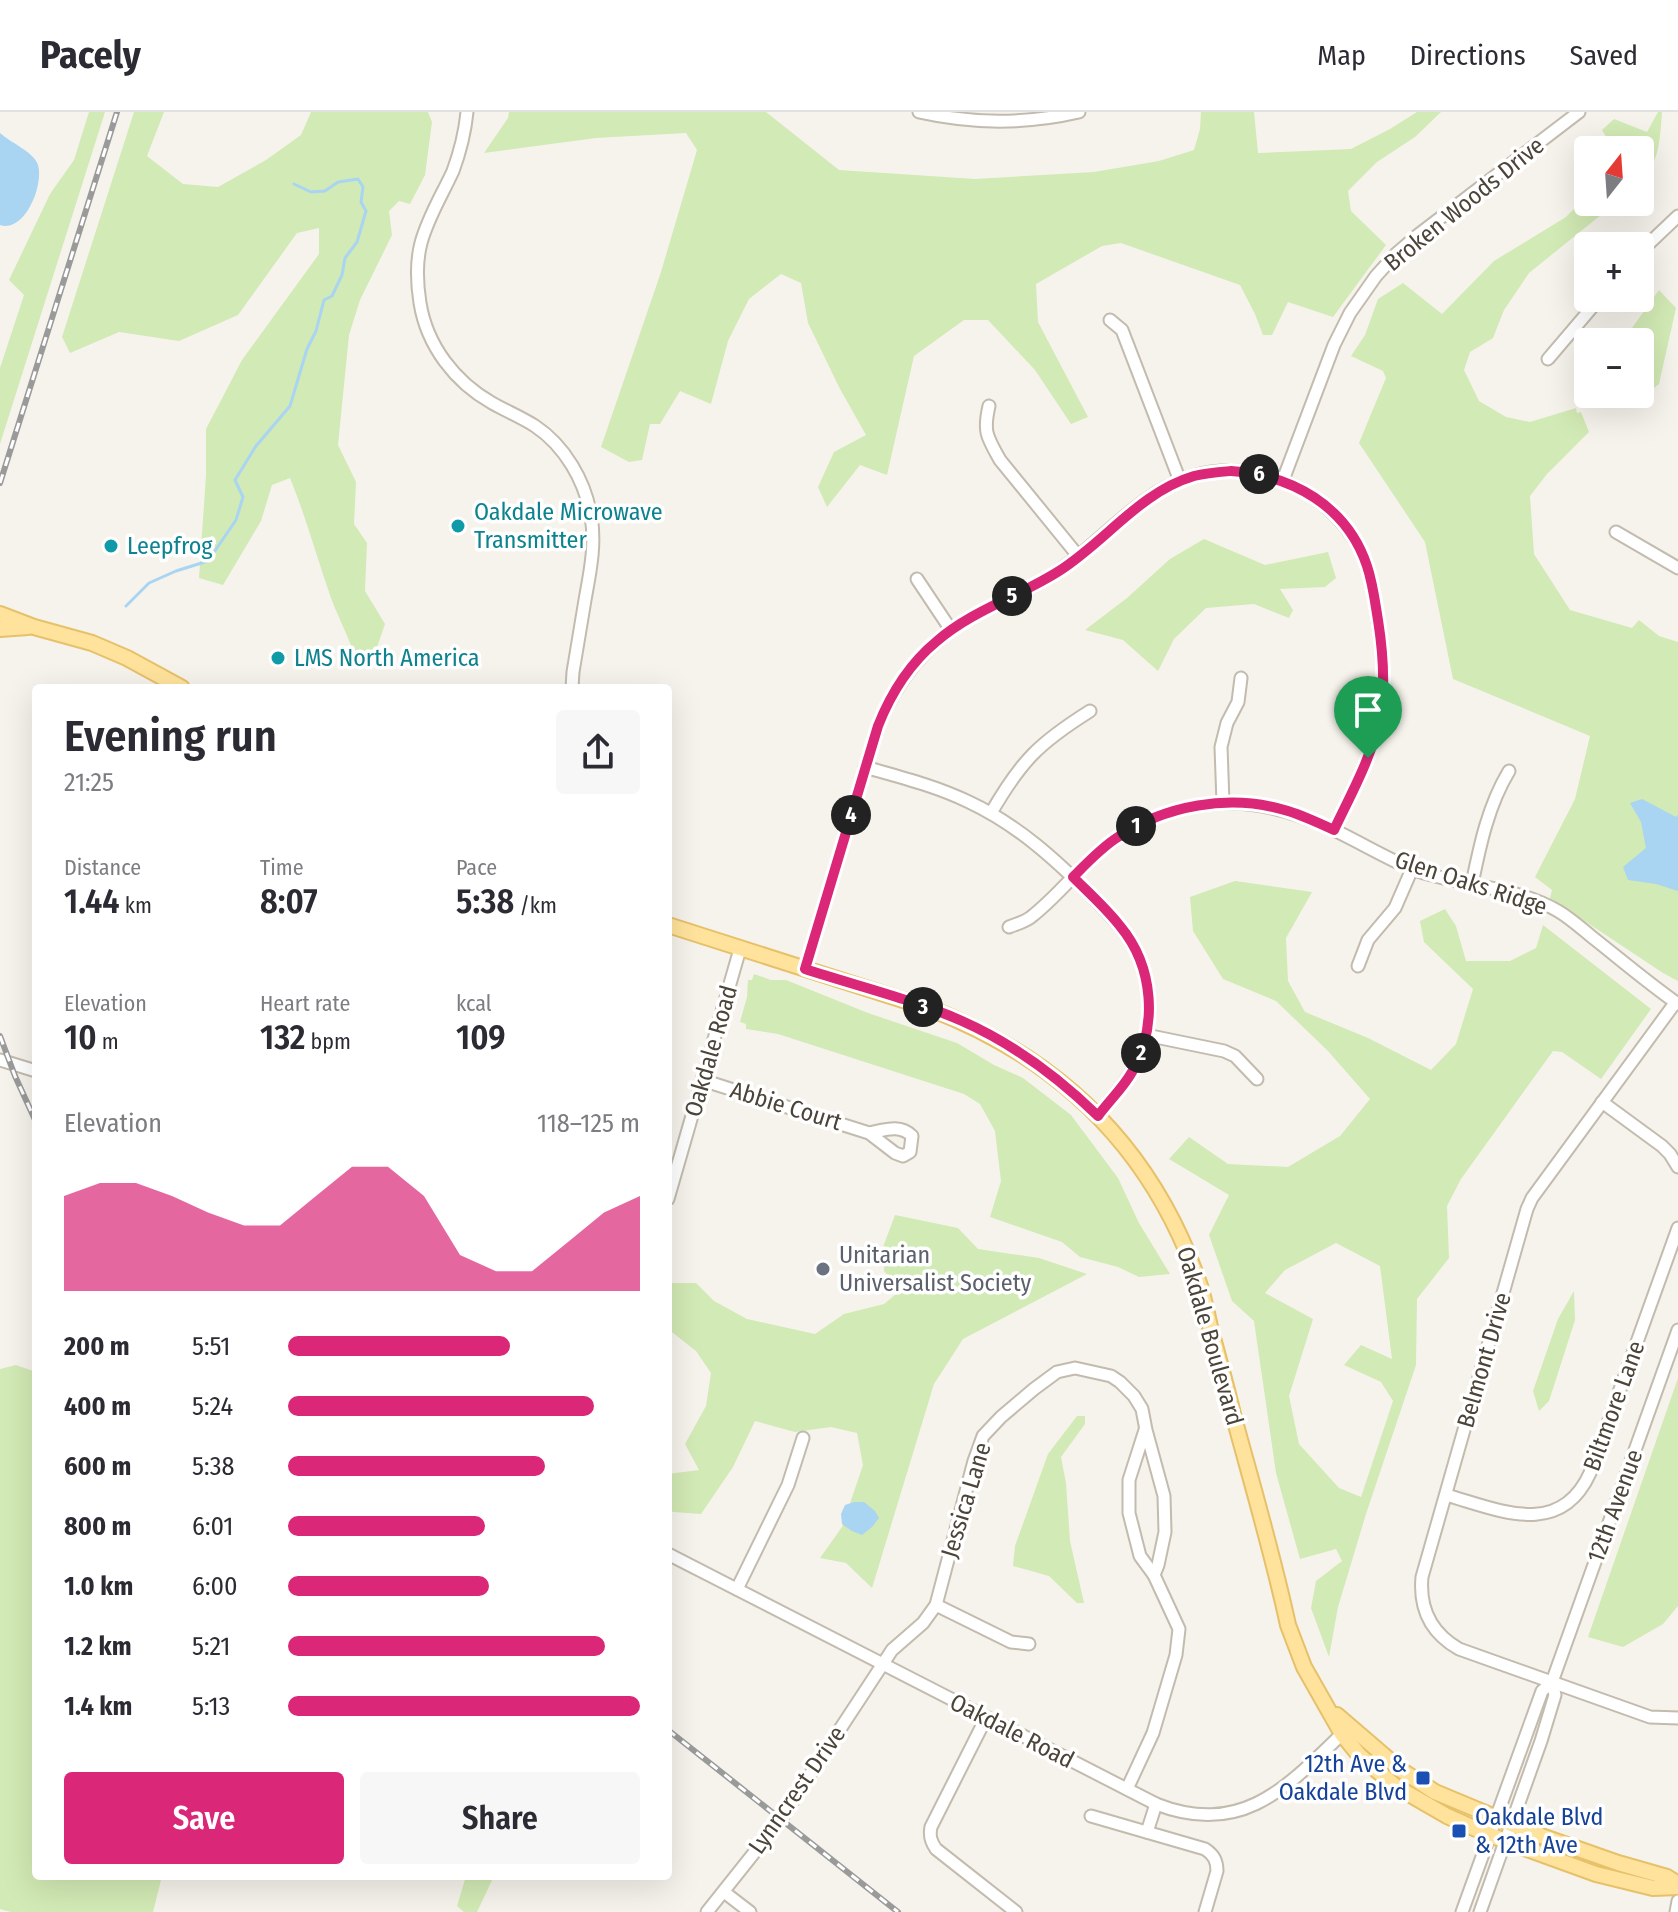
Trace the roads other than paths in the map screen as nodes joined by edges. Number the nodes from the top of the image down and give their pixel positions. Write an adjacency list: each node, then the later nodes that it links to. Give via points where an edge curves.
1 (467, 112): 23 (street, via 462,144 420,245 420,304 431,338 451,370 472,390 553,440 585,492 594,540)
2 (919, 112): 3 (street, via 1004,122)
3 (1079, 112)
4 (1579, 112): 11 (street, Broken Woods Drive, via 1418,235 1376,276 1334,345)
5 (1678, 216): 6 (street)
6 (1654, 239)
7 (1588, 312): 9 (street)
8 (1110, 320): 12 (street, via 1122,330)
9 (1548, 359)
10 (989, 406): 14 (street, via 984,425 1000,460)
11 (1283, 480): 12 (street, via 1231,471); 29 (street, via 1325,505 1351,533 1367,564 1382,647 1383,697 1375,738)
12 (1180, 481): 14 (street, via 1150,497)
13 (1616, 532): 15 (street)
14 (1079, 557): 20 (street)
15 (1678, 568)
16 (917, 579): 20 (street)
17 (0, 614): 18 (main road)
18 (34, 627): 19 (main road); 22 (main road, via 92,643)
19 (0, 629)
20 (951, 630): 25 (street, via 896,688)
21 (1241, 678): 27 (street, via 1221,747)
22 (175, 684)
23 (572, 684)
24 (1090, 711): 28 (street, via 1033,752)
25 (865, 767): 28 (street, via 948,793); 37 (street)
26 (1509, 771): 32 (street, via 1480,844)
27 (1223, 803): 29 (street, Glen Oaks Ridge, via 1272,807); 31 (street, Glen Oaks Ridge, via 1183,808 1146,821 1114,840)
28 (991, 813): 31 (street, via 1039,845)
29 (1334, 830): 30 (street, Glen Oaks Ridge)
30 (1412, 869): 32 (street, Glen Oaks Ridge); 36 (street, via 1395,908 1368,940)
31 (1073, 877): 34 (street, Glen Oaks Ridge, via 1029,919); 39 (street, via 1120,926 1138,955 1148,989)
32 (1472, 884): 38 (street, Glen Oaks Ridge, via 1518,893 1561,913)
33 (672, 926): 35 (main road, Oakdale Boulevard)
34 (1009, 927)
35 (740, 949): 37 (main road, Oakdale Boulevard); 43 (street, Oakdale Road)
36 (1358, 966)
37 (805, 969): 45 (main road, Oakdale Boulevard, via 931,1009 988,1034 1040,1066)
38 (1677, 1004): 44 (street, Belmont Drive)
39 (1146, 1035): 42 (street, via 1224,1051); 45 (street, via 1132,1073)
40 (0, 1060): 41 (street)
41 (32, 1070)
42 (1257, 1079)
43 (702, 1080): 46 (street, Abbie Court); 48 (street, Oakdale Road)
44 (1602, 1102): 47 (street, via 1662,1146); 53 (street, Belmont Drive, via 1527,1209)
45 (1098, 1116): 63 (main road, Oakdale Boulevard, via 1155,1188 1177,1228 1199,1285 1288,1625 1304,1667)
46 (869, 1133)
47 (1678, 1167)
48 (672, 1185)
49 (1678, 1228): 53 (street, Biltmore Lane, via 1590,1473 1578,1493 1551,1512 1525,1516)
50 (1678, 1330): 60 (street, 12th Avenue)
51 (1146, 1430): 55 (street, Jessica Lane, via 1164,1496 1165,1532); 55 (street, via 1129,1480 1129,1513 1140,1556); 57 (street, Jessica Lane, via 1142,1409 1120,1382 1075,1368 1057,1372 1001,1417 983,1436 974,1461)
52 (803, 1438): 56 (street, via 788,1485)
53 (1446, 1495): 60 (street, Belmont Drive, via 1422,1577 1422,1602 1431,1625 1459,1649)
54 (672, 1556): 56 (street, Oakdale Road)
55 (1154, 1575): 64 (street, via 1179,1629 1176,1655 1153,1733)
56 (737, 1589): 59 (street, Oakdale Road)
57 (936, 1605): 58 (street, via 1011,1642); 59 (street, Jessica Lane)
58 (1029, 1644)
59 (883, 1664): 61 (street, Oakdale Road); 73 (street, Lynncrest Drive, via 781,1819)
60 (1552, 1682): 62 (street, Belmont Drive, via 1650,1717); 67 (street, 12th Avenue, via 1542,1691); 68 (street, 12th Avenue, via 1555,1695)
61 (986, 1718): 64 (street, Oakdale Road); 77 (street, via 931,1827 931,1842)
62 (1678, 1718)
63 (1346, 1730): 65 (street, Oakdale Road, via 1289,1782 1248,1808 1206,1816); 67 (main road, Oakdale Boulevard, via 1435,1792); 70 (main road, Oakdale Boulevard, via 1359,1755 1395,1786)
64 (1127, 1789): 65 (street, Oakdale Road)
65 (1156, 1804): 69 (street)
66 (1091, 1816): 69 (street)
67 (1496, 1818): 68 (main road, Oakdale Boulevard); 70 (street, 12th Avenue)
68 (1511, 1824): 71 (street, 12th Avenue); 72 (main road, Oakdale Boulevard, via 1667,1877)
69 (1147, 1832): 78 (street, via 1205,1849 1214,1857 1217,1871)
70 (1489, 1834): 71 (main road, Oakdale Boulevard); 79 (street, 12th Avenue)
71 (1505, 1841): 72 (main road, Oakdale Boulevard, via 1611,1878 1653,1888); 80 (street, 12th Avenue)
72 (1678, 1886)
73 (724, 1892): 75 (street, Lynncrest Drive); 76 (street)
74 (1678, 1901): 81 (street)
75 (707, 1912)
76 (750, 1912)
77 (1016, 1912)
78 (1205, 1912)
79 (1462, 1912)
80 (1480, 1912)
81 (1676, 1912)

